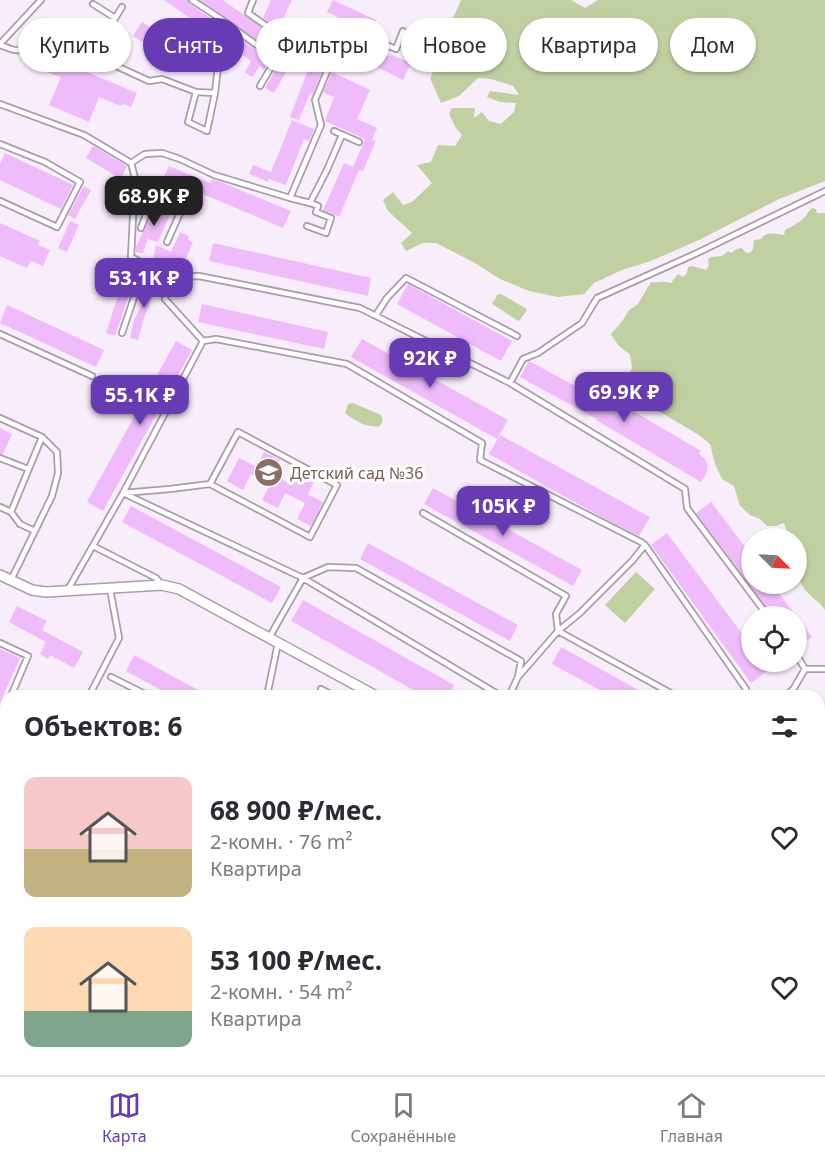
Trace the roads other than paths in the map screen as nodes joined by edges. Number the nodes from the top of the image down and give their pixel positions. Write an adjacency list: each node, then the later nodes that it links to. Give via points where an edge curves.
1 (41, 0): 9 (lane)
2 (192, 0): 10 (lane)
3 (253, 0): 7 (lane, via 248,13)
4 (93, 4): 6 (lane)
5 (122, 7): 6 (lane)
6 (115, 18)
7 (256, 19)
8 (401, 36): 27 (lane, via 396,49 363,39 347,62 331,62 315,100 321,125)
9 (0, 44): 11 (lane)
10 (256, 44)
11 (18, 50)
12 (129, 72): 16 (lane, via 149,81 162,78)
13 (217, 72): 17 (lane)
14 (268, 72): 15 (lane)
15 (260, 86)
16 (196, 92): 17 (lane); 17 (lane, via 188,122 207,131)
17 (215, 93)
18 (0, 104): 23 (lane, via 84,135)
19 (334, 131): 20 (lane)
20 (342, 135): 21 (lane); 29 (lane)
21 (359, 142)
22 (0, 144): 28 (lane, via 45,162 80,182 57,228)
23 (131, 164): 24 (lane); 27 (lane, via 145,154 162,153 214,175)
24 (135, 178): 25 (lane); 33 (lane, via 131,257)
25 (155, 191): 31 (lane); 32 (lane, via 185,202)
26 (825, 191): 41 (lane, via 597,298 582,323 523,359)
27 (290, 198): 29 (lane)
28 (0, 201)
29 (310, 203): 30 (lane, via 318,206 316,212 331,218 326,233)
30 (307, 226)
31 (141, 228)
32 (166, 242)
33 (145, 265): 34 (lane); 36 (lane)
34 (169, 277): 35 (lane, via 199,276 360,308); 39 (lane, via 165,299)
35 (376, 315): 38 (lane, via 406,278); 41 (lane)
36 (122, 333)
37 (0, 334): 40 (lane)
38 (517, 336)
39 (202, 341): 47 (lane); 52 (lane, via 216,339 347,364 482,443 480,460)
40 (92, 376)
41 (510, 383): 60 (lane, via 685,489 687,507)
42 (0, 418): 43 (lane)
43 (42, 437): 45 (lane); 51 (lane, via 57,452 58,473)
44 (0, 458): 45 (lane)
45 (28, 469): 49 (lane)
46 (210, 484): 46 (lane, via 310,537 338,485 238,432); 47 (lane)
47 (123, 493): 53 (lane); 55 (lane)
48 (0, 507): 49 (lane)
49 (11, 512): 51 (lane, via 20,524)
50 (423, 513): 61 (lane, via 566,596 556,614)
51 (35, 531): 56 (lane)
52 (645, 545): 61 (lane); 78 (lane)
53 (93, 546): 57 (lane, via 156,578); 59 (lane)
54 (0, 575): 56 (street)
55 (303, 578): 62 (lane); 69 (lane, via 328,567 356,568 521,661); 75 (lane)
56 (11, 580): 59 (street, via 32,590)
57 (162, 585): 58 (street); 62 (street, via 179,589)
58 (110, 589): 59 (street); 71 (lane, via 119,638)
59 (67, 591)
60 (761, 606)
61 (558, 631): 69 (lane); 77 (lane)
62 (269, 638): 64 (street)
63 (0, 643): 70 (lane, via 28,656)
64 (278, 643): 73 (lane); 74 (street)
65 (807, 669): 66 (lane)
66 (825, 669)
67 (803, 672): 79 (lane)
68 (111, 677): 72 (lane)
69 (518, 677): 76 (lane)
70 (14, 690)
71 (92, 690)
72 (137, 690)
73 (268, 690)
74 (365, 690)
75 (491, 690)
76 (512, 690)
77 (665, 690)
78 (746, 690)
79 (792, 690)

